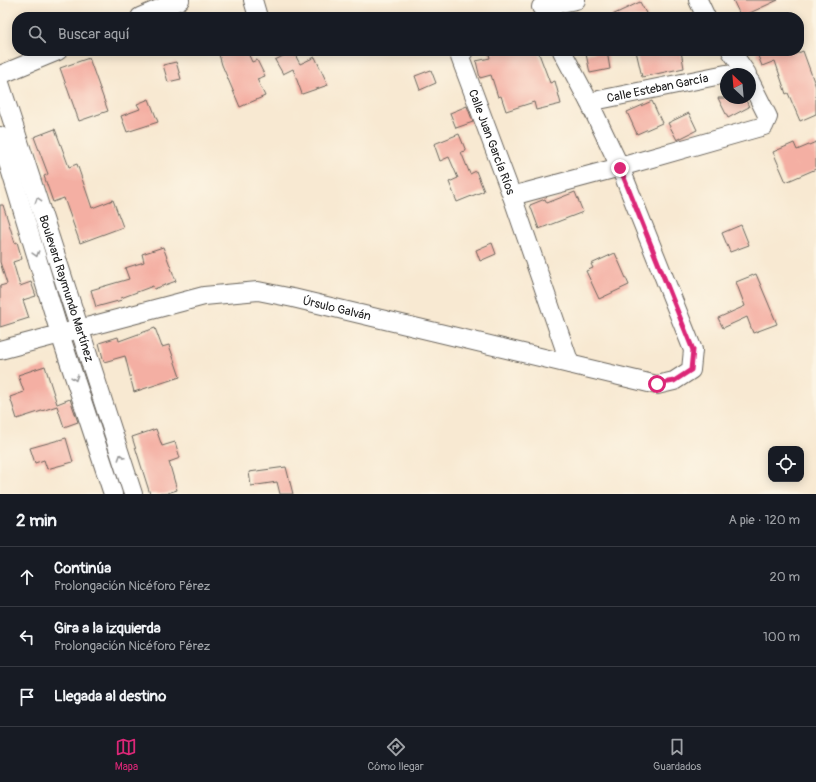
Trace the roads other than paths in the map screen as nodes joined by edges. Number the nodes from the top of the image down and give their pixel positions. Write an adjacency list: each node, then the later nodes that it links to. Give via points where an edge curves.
1 (180, 0): 6 (street)
2 (253, 0): 7 (street)
3 (576, 0): 5 (street)
4 (698, 0): 8 (street)
5 (541, 8)
6 (152, 12)
7 (257, 12)
8 (704, 12)
9 (46, 56): 14 (street)
10 (461, 56): 21 (street, Calle Juan García Ríos)
11 (565, 56): 18 (street)
12 (734, 56): 13 (street, Calle Juan García Ríos)
13 (742, 68)
14 (0, 75)
15 (720, 75): 18 (street, Calle Esteban García)
16 (0, 83): 22 (street, Boulevard Raymundo Martínez, one-way to 16)
17 (756, 93): 20 (street, Calle Juan García Ríos, via 768,117 764,126)
18 (590, 102): 20 (street)
19 (0, 136): 23 (street, Boulevard Raymundo Martínez, one-way to 23)
20 (620, 168): 21 (street, Calle Juan García Ríos); 25 (street, Úrsulo Galván, via 693,350 691,370 674,381 657,384)
21 (512, 196): 25 (street)
22 (80, 330): 23 (street, Úrsulo Galván); 25 (street, Úrsulo Galván, via 204,296 258,291); 27 (street, Boulevard Raymundo Martínez, one-way to 22)
23 (60, 334): 24 (street, Úrsulo Galván); 26 (street, Boulevard Raymundo Martínez, one-way to 26)
24 (0, 350)
25 (570, 364)
26 (113, 494)
27 (133, 494)

